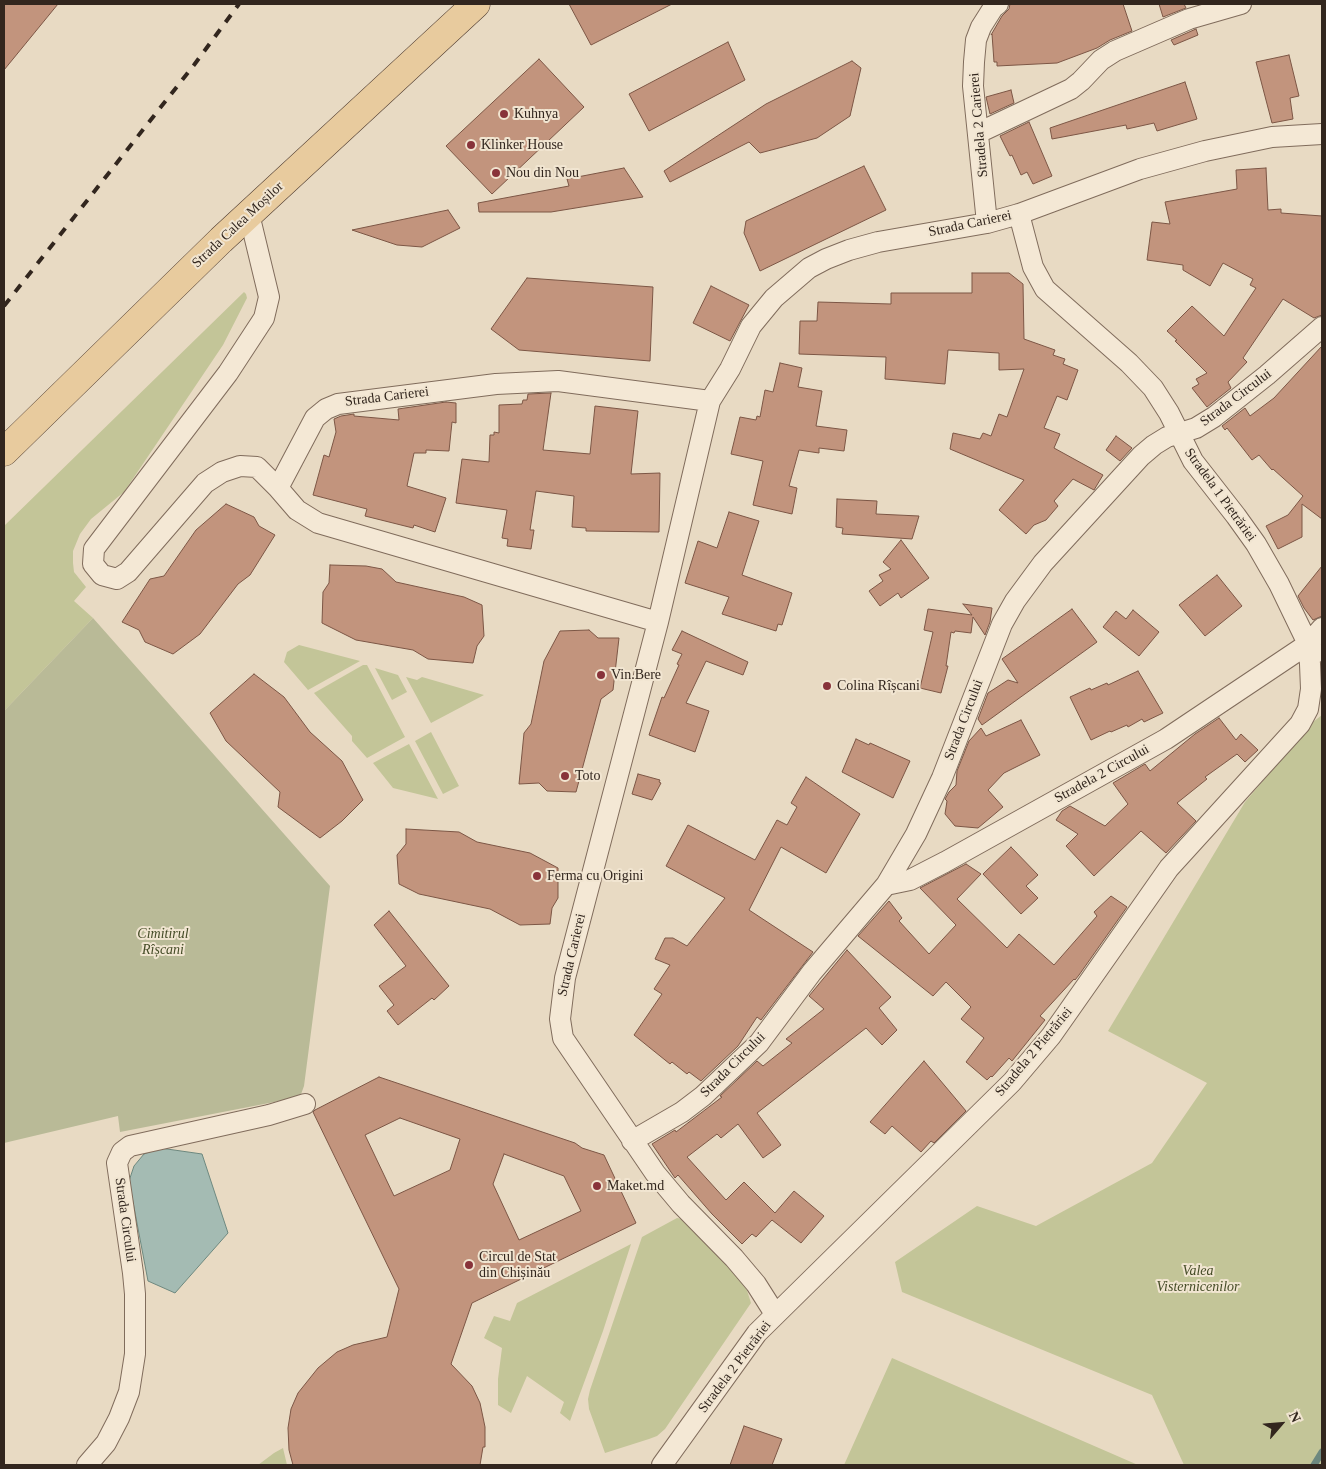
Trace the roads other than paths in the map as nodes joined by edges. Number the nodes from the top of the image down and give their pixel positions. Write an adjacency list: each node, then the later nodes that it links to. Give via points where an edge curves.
1 (476, 4): 6 (main road, Strada Calea Moșilor)
2 (998, 4): 4 (street, Stradela 2 Carierei, via 981,27 976,40 973,86)
3 (1241, 4): 4 (street, via 1189,19 1115,50 1071,89)
4 (978, 133): 8 (street, Stradela 2 Carierei)
5 (1322, 134): 7 (street, Strada Carierei, via 1272,136 1205,151 1140,169)
6 (250, 214): 12 (main road, Strada Calea Moșilor); 13 (street, via 269,297 264,318 228,374 94,549 93,564 102,575 117,578 128,572 205,483 222,472 240,466 257,468)
7 (1019, 214): 8 (street, Strada Carierei); 11 (street, Stradela 1 Pietrăriei, via 1033,267 1045,289 1153,388)
8 (988, 223): 10 (street, Strada Carierei, via 871,244 809,268 774,298 751,326)
9 (1322, 327): 11 (street, Strada Circului, via 1220,413 1196,428)
10 (710, 401): 13 (street, Strada Carierei, via 558,381 496,384 338,404 315,418); 14 (street, Strada Carierei)
11 (1178, 433): 16 (street, Stradela 1 Pietrăriei, via 1193,461 1256,544); 18 (street, Strada Circului, via 1160,441 1141,456 1043,563 1015,601 988,656 942,778 916,834)
12 (4, 452)
13 (278, 488): 14 (street, via 297,510 318,523)
14 (658, 622): 20 (street, Strada Carierei, via 564,978 560,1019 563,1038)
15 (1322, 628): 16 (street)
16 (1308, 644): 17 (street); 18 (street, Stradela 2 Circului, via 1166,739 945,862 910,880); 21 (street, Stradela 2 Pietrăriei, via 1311,689 1308,709 1300,724 1169,868 1051,1036 1012,1082)
17 (1322, 662)
18 (886, 885): 20 (street, Strada Circului, via 812,972 759,1042 704,1096)
19 (305, 1104): 22 (street, Strada Circului, via 130,1146 122,1152 117,1163 135,1294 135,1354 129,1392 119,1418 106,1443)
20 (632, 1141): 21 (street, Strada Carierei, via 676,1198 756,1284)
21 (775, 1314): 23 (street, Stradela 2 Pietrăriei)
22 (86, 1465)
23 (662, 1465)

